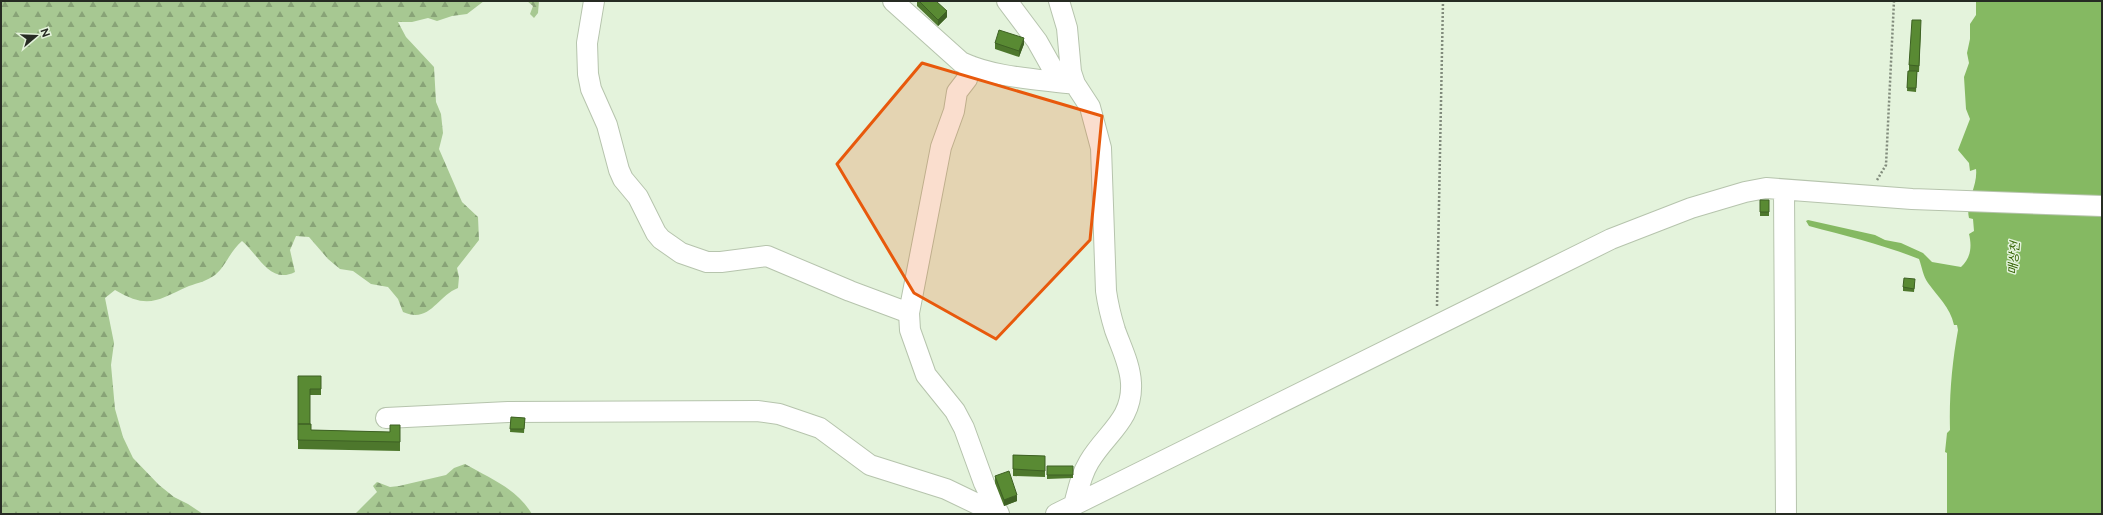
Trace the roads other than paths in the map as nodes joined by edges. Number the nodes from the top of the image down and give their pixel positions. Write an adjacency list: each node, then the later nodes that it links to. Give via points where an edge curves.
1 (594, 1): 9 (street, via 587,43 591,89 606,125 623,179 638,197 661,239 681,253 707,262 767,256)
2 (893, 1): 5 (street, via 955,57)
3 (1007, 1): 6 (street)
4 (1059, 1): 6 (street, via 1067,28 1071,72)
5 (971, 66): 6 (street, via 1003,74); 9 (street, via 967,79 957,92 954,111 941,147)
6 (1068, 83): 11 (street, via 1090,107 1101,148 1106,291 1109,310 1131,382 1127,412 1089,462 1080,480)
7 (1784, 191): 8 (street); 11 (street, via 1766,188 1745,192 1670,215 1611,239); 14 (street)
8 (2102, 206)
9 (909, 313): 12 (street, via 910,330 926,376 955,410)
10 (386, 418): 12 (street, via 508,412 757,411 779,414 820,428 870,465 946,489)
11 (1074, 505): 13 (street)
12 (998, 514)
13 (1056, 514)
14 (1786, 514)

